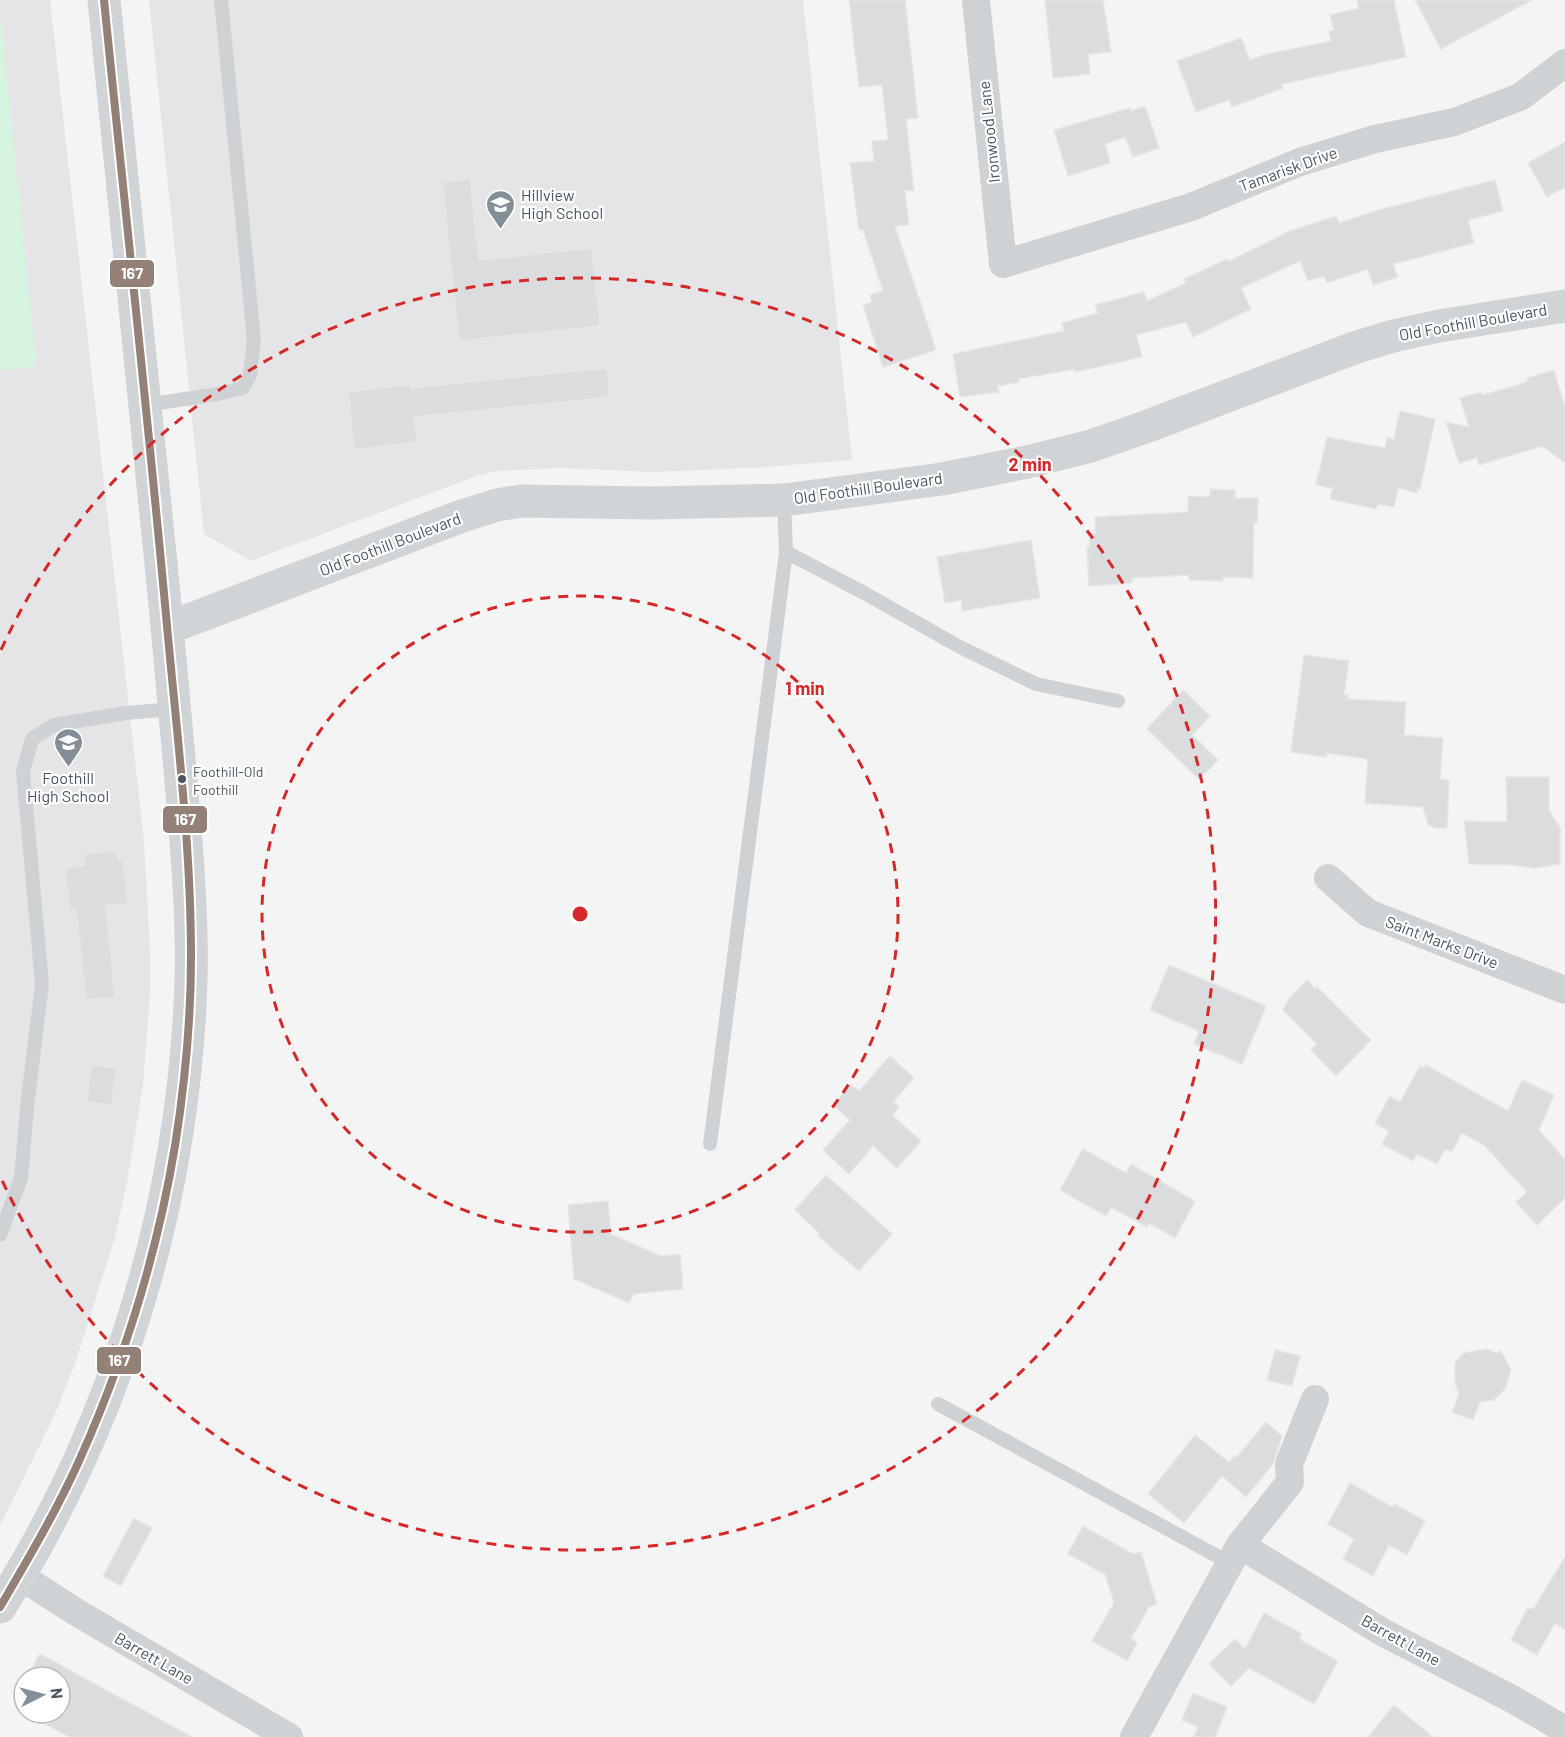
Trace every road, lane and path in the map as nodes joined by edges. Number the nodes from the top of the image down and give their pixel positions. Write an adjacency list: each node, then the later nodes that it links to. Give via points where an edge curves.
1 (104, 0): 7 (street)
2 (221, 0): 7 (lane, via 254,340 250,375 243,388)
3 (976, 0): 5 (street, Ironwood Lane)
4 (1565, 63): 5 (street, Tamarisk Drive, via 1520,97 1454,122 1375,139 1300,162 1191,207)
5 (1003, 264)
6 (1565, 306): 8 (street, Old Foothill Boulevard, via 1393,336 1091,446 1028,462 942,479)
7 (145, 405): 10 (street)
8 (784, 500): 9 (lane); 10 (street, Old Foothill Boulevard, via 521,501 497,505)
9 (786, 552): 11 (lane, via 960,648 1036,684); 15 (lane)
10 (168, 628): 12 (street)
11 (1118, 701)
12 (174, 709): 16 (lane, via 54,725 32,739 23,772 42,984 21,1178); 20 (street, via 185,833 191,978 187,1050 173,1157 149,1267 113,1377 68,1485)
13 (1328, 878): 14 (street, Saint Marks Drive, via 1368,913)
14 (1565, 990)
15 (710, 1144)
16 (0, 1235)
17 (1314, 1399): 19 (street, via 1289,1464 1290,1482)
18 (938, 1404): 19 (lane)
19 (1235, 1554): 22 (street, Barrett Lane); 24 (street)
20 (20, 1576): 21 (street); 23 (street, Barrett Lane)
21 (0, 1607)
22 (1565, 1730)
23 (289, 1737)
24 (1134, 1737)

